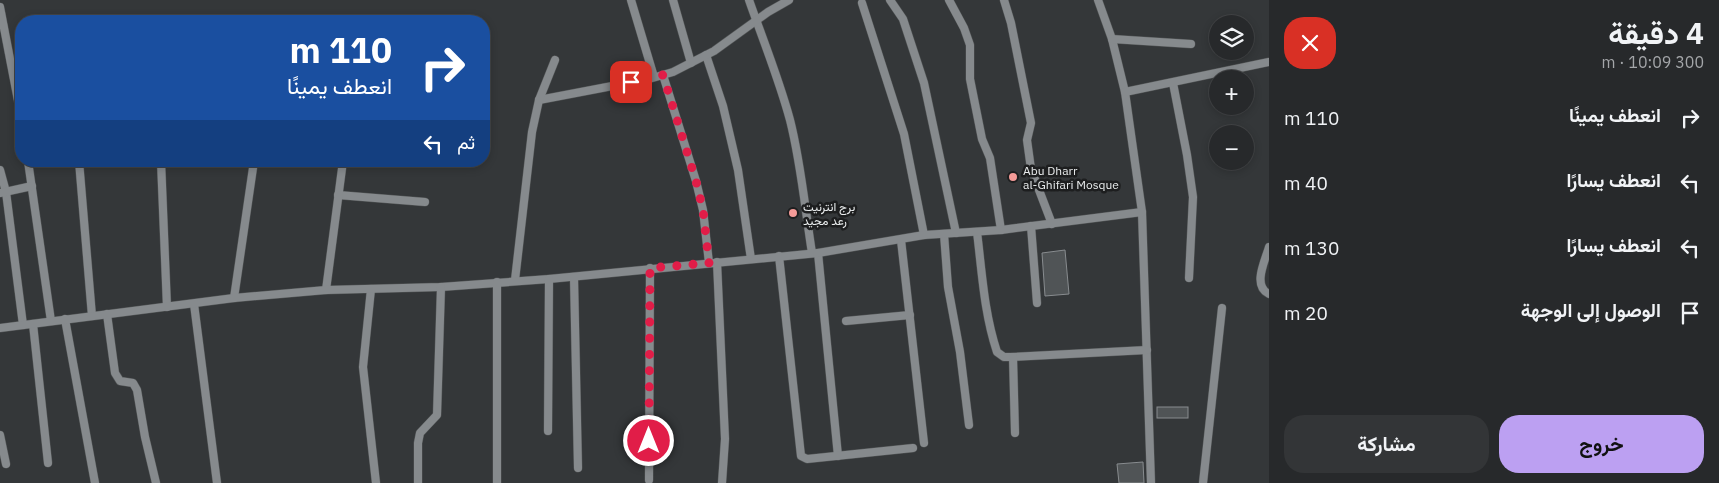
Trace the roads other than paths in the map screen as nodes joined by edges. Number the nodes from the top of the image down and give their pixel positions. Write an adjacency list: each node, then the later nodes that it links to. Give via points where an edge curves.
1 (631, 0): 18 (street)
2 (673, 0): 17 (street)
3 (749, 0): 11 (street)
4 (789, 0): 11 (street)
5 (890, 0): 38 (street, via 903,19 921,73)
6 (949, 0): 36 (street, via 970,45 970,79 982,139 990,158)
7 (1004, 0): 34 (street, via 1031,124 1026,140 1031,169)
8 (1098, 0): 12 (street)
9 (862, 3): 40 (street, via 904,134)
10 (0, 6): 20 (street)
11 (756, 20): 14 (street); 43 (street, via 790,122)
12 (1112, 39): 13 (street); 21 (street)
13 (1191, 44)
14 (706, 55): 17 (street); 45 (street, via 738,170)
15 (555, 60): 22 (street)
16 (1269, 62): 19 (street)
17 (691, 63): 18 (street)
18 (658, 76): 22 (street); 46 (street, via 696,181)
19 (1174, 82): 21 (street); 49 (street, via 1193,196)
20 (15, 85)
21 (1124, 92): 33 (street)
22 (539, 100): 51 (street, via 532,132)
23 (29, 167): 29 (street)
24 (80, 167): 64 (street)
25 (161, 167): 60 (street)
26 (253, 167): 57 (street)
27 (342, 167): 31 (street)
28 (0, 170): 30 (street)
29 (32, 186): 30 (street); 66 (street)
30 (3, 193): 69 (street)
31 (338, 195): 32 (street); 55 (street)
32 (425, 202)
33 (1142, 212): 34 (street); 71 (street)
34 (1052, 224): 35 (street)
35 (1030, 226): 36 (street); 58 (street)
36 (1001, 230): 37 (street)
37 (978, 232): 38 (street); 72 (street, via 991,336 997,352 1004,357)
38 (956, 233): 39 (street)
39 (944, 234): 40 (street); 73 (street, via 948,287 960,352)
40 (924, 236): 41 (street)
41 (901, 240): 43 (street); 63 (street)
42 (1269, 247): 56 (street, via 1260,282)
43 (815, 253): 44 (street); 79 (street)
44 (779, 256): 45 (street); 79 (street, via 801,456 807,459)
45 (751, 259): 46 (street)
46 (713, 262): 47 (street); 90 (street, via 725,439)
47 (650, 268): 48 (street); 83 (street)
48 (574, 277): 50 (street); 82 (street)
49 (1189, 278)
50 (549, 279): 51 (street); 74 (street)
51 (515, 280): 52 (street)
52 (497, 282): 53 (street); 89 (street)
53 (441, 287): 54 (street); 88 (street, via 437,415 420,434)
54 (371, 289): 55 (street); 87 (street, via 363,366)
55 (326, 290): 57 (street)
56 (1269, 294)
57 (234, 298): 59 (street)
58 (1037, 303)
59 (194, 304): 60 (street); 86 (street)
60 (167, 308): 62 (street)
61 (1222, 308): 92 (street)
62 (108, 314): 64 (street); 85 (street, via 115,374 120,381 133,383 137,390)
63 (910, 315): 67 (street); 77 (street)
64 (92, 316): 65 (street)
65 (65, 319): 66 (street); 84 (street)
66 (51, 321): 68 (street)
67 (846, 321)
68 (33, 324): 69 (street); 80 (street)
69 (23, 325): 70 (street)
70 (0, 328)
71 (1147, 350): 72 (street); 91 (street)
72 (1013, 357): 75 (street)
73 (968, 425)
74 (548, 431)
75 (1016, 433)
76 (0, 435): 81 (street)
77 (924, 443)
78 (913, 448): 79 (street)
79 (838, 456)
80 (48, 463)
81 (6, 464)
82 (578, 468)
83 (649, 480)
84 (95, 483)
85 (156, 483)
86 (217, 483)
87 (376, 483)
88 (418, 483)
89 (497, 483)
90 (722, 483)
91 (1151, 483)
92 (1203, 483)

